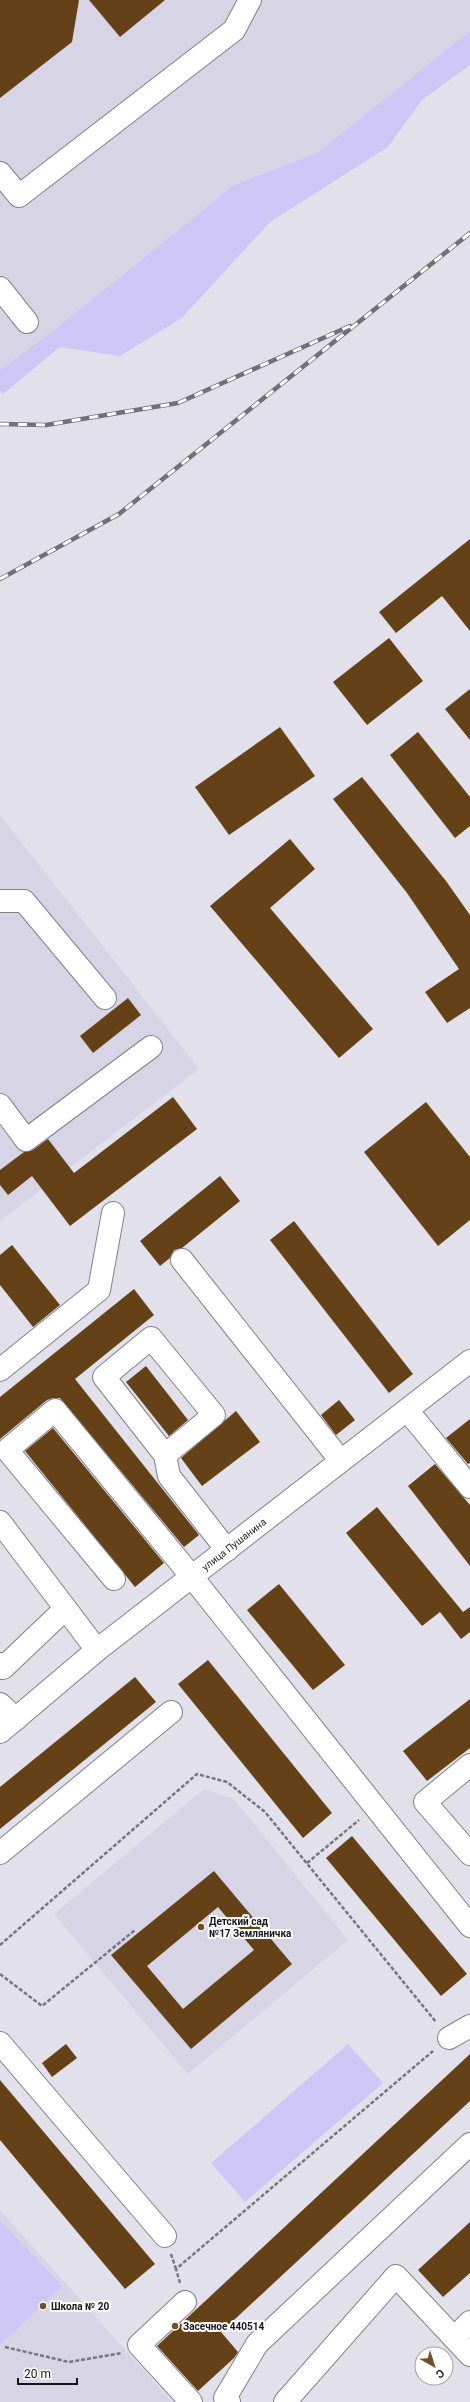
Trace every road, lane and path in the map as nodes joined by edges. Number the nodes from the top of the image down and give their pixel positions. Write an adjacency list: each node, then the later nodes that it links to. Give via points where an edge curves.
1 (250, 0): 2 (street, via 234,30 19,196)
2 (0, 173)
3 (0, 288): 4 (street)
4 (27, 322)
5 (0, 901): 6 (street, via 24,901)
6 (105, 998)
7 (151, 1047): 8 (street, via 26,1140)
8 (0, 1105)
9 (114, 1212): 12 (street, via 99,1290)
10 (182, 1260): 15 (street)
11 (470, 1361): 13 (street, улица Пушанина)
12 (0, 1370)
13 (407, 1410): 15 (street, улица Пушанина); 16 (street)
14 (165, 1455): 14 (street, via 104,1377 151,1338 214,1415); 18 (street, via 169,1476)
15 (341, 1462): 18 (street, улица Пушанина)
16 (470, 1487)
17 (0, 1522): 21 (street)
18 (227, 1550): 19 (street, улица Пушанина)
19 (192, 1577): 20 (street, via 55,1410 7,1450); 22 (street, улица Пушанина); 30 (street)
20 (114, 1579)
21 (65, 1609): 22 (street); 23 (street, via 3,1668)
22 (96, 1650): 26 (street, улица Пушанина)
23 (0, 1664)
24 (0, 1704): 26 (street)
25 (170, 1712): 28 (street)
26 (8, 1725)
27 (470, 1765): 29 (street, via 425,1802)
28 (0, 1853)
29 (470, 1854)
30 (470, 1926)
31 (135, 1930): 33 (path, via 42,2006)
32 (0, 1945): 35 (path, via 197,1774 227,1782 265,1812)
33 (0, 1974)
34 (470, 2026): 35 (street)
35 (449, 2038): 39 (path, via 176,2269)
36 (0, 2043): 38 (street)
37 (470, 2144): 45 (street, via 257,2344)
38 (165, 2236)
39 (185, 2302): 42 (street)
40 (470, 2322): 41 (street)
41 (454, 2338): 44 (street); 47 (street, via 396,2276)
42 (140, 2346): 43 (path, via 133,2352 69,2362); 46 (street)
43 (5, 2347)
44 (470, 2355)
45 (222, 2401)
46 (191, 2402)
47 (286, 2402)

